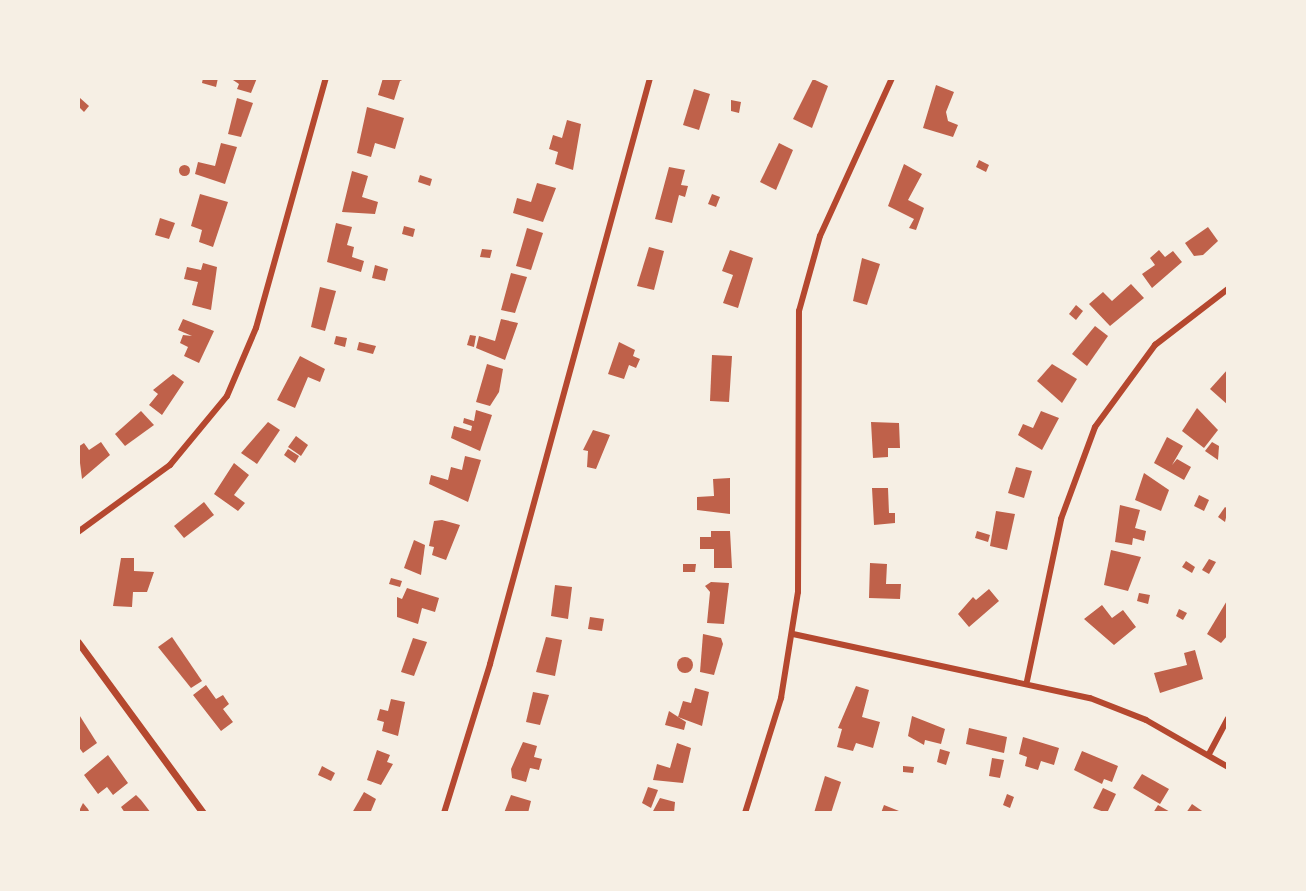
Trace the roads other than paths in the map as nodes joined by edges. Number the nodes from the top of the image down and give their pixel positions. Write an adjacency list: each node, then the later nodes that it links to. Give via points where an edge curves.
1 (326, 78): 5 (street, via 256,328 227,396 170,465)
2 (650, 78): 13 (street, via 490,664)
3 (892, 78): 6 (street, via 820,236 799,311 795,378 800,545)
4 (1228, 289): 8 (street, via 1155,345 1095,427 1061,519)
5 (78, 532)
6 (793, 634): 8 (street); 14 (street, via 781,698)
7 (78, 642): 12 (street)
8 (1027, 681): 10 (street, via 1117,708)
9 (1228, 719): 10 (street)
10 (1209, 754): 11 (street)
11 (1228, 767)
12 (203, 813)
13 (444, 813)
14 (745, 813)

